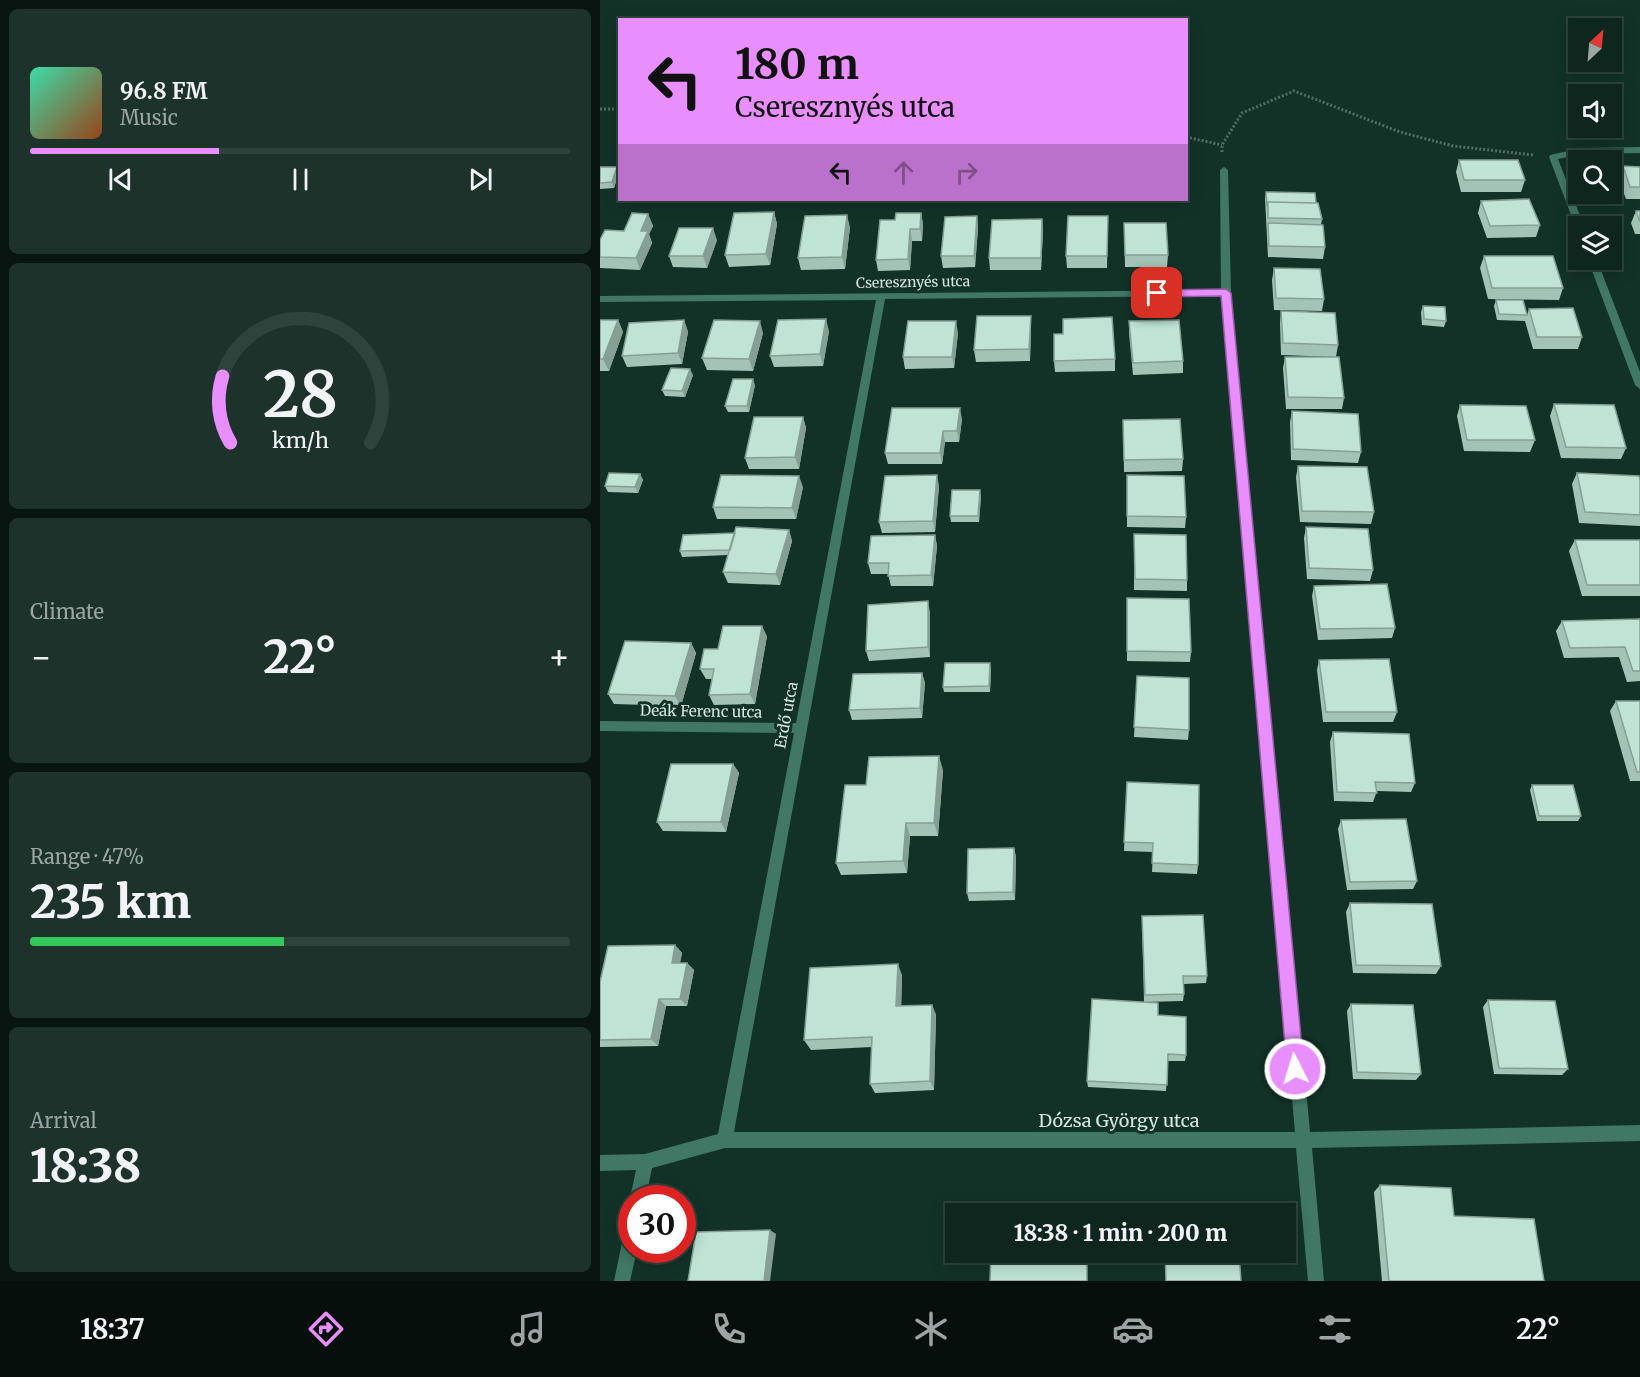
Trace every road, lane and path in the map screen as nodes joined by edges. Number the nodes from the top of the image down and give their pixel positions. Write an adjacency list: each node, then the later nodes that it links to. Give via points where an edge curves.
1 (600, 109): 2 (path)
2 (618, 109)
3 (1188, 137): 4 (path)
4 (1222, 145): 6 (path, via 1242,113 1294,91 1400,132 1453,146); 7 (path)
5 (1640, 150): 6 (street)
6 (1552, 156): 8 (street)
7 (1224, 170): 10 (street)
8 (1575, 216)
9 (1596, 270): 13 (street)
10 (1226, 293): 11 (street, Cseresznyés utca); 18 (street)
11 (881, 296): 12 (street, Cseresznyés utca); 15 (street, Erdő utca)
12 (600, 299)
13 (1640, 385)
14 (600, 726): 15 (street, Deák Ferenc utca)
15 (801, 728): 17 (street, Erdő utca)
16 (1640, 1133): 18 (street, Dózsa György utca)
17 (725, 1140): 18 (street, Dózsa György utca); 19 (street, Dózsa György utca)
18 (1302, 1140): 24 (street)
19 (645, 1162): 20 (street, Dózsa György utca); 21 (street)
20 (600, 1163)
21 (641, 1185)
22 (626, 1263): 23 (street)
23 (622, 1281)
24 (1316, 1281)

